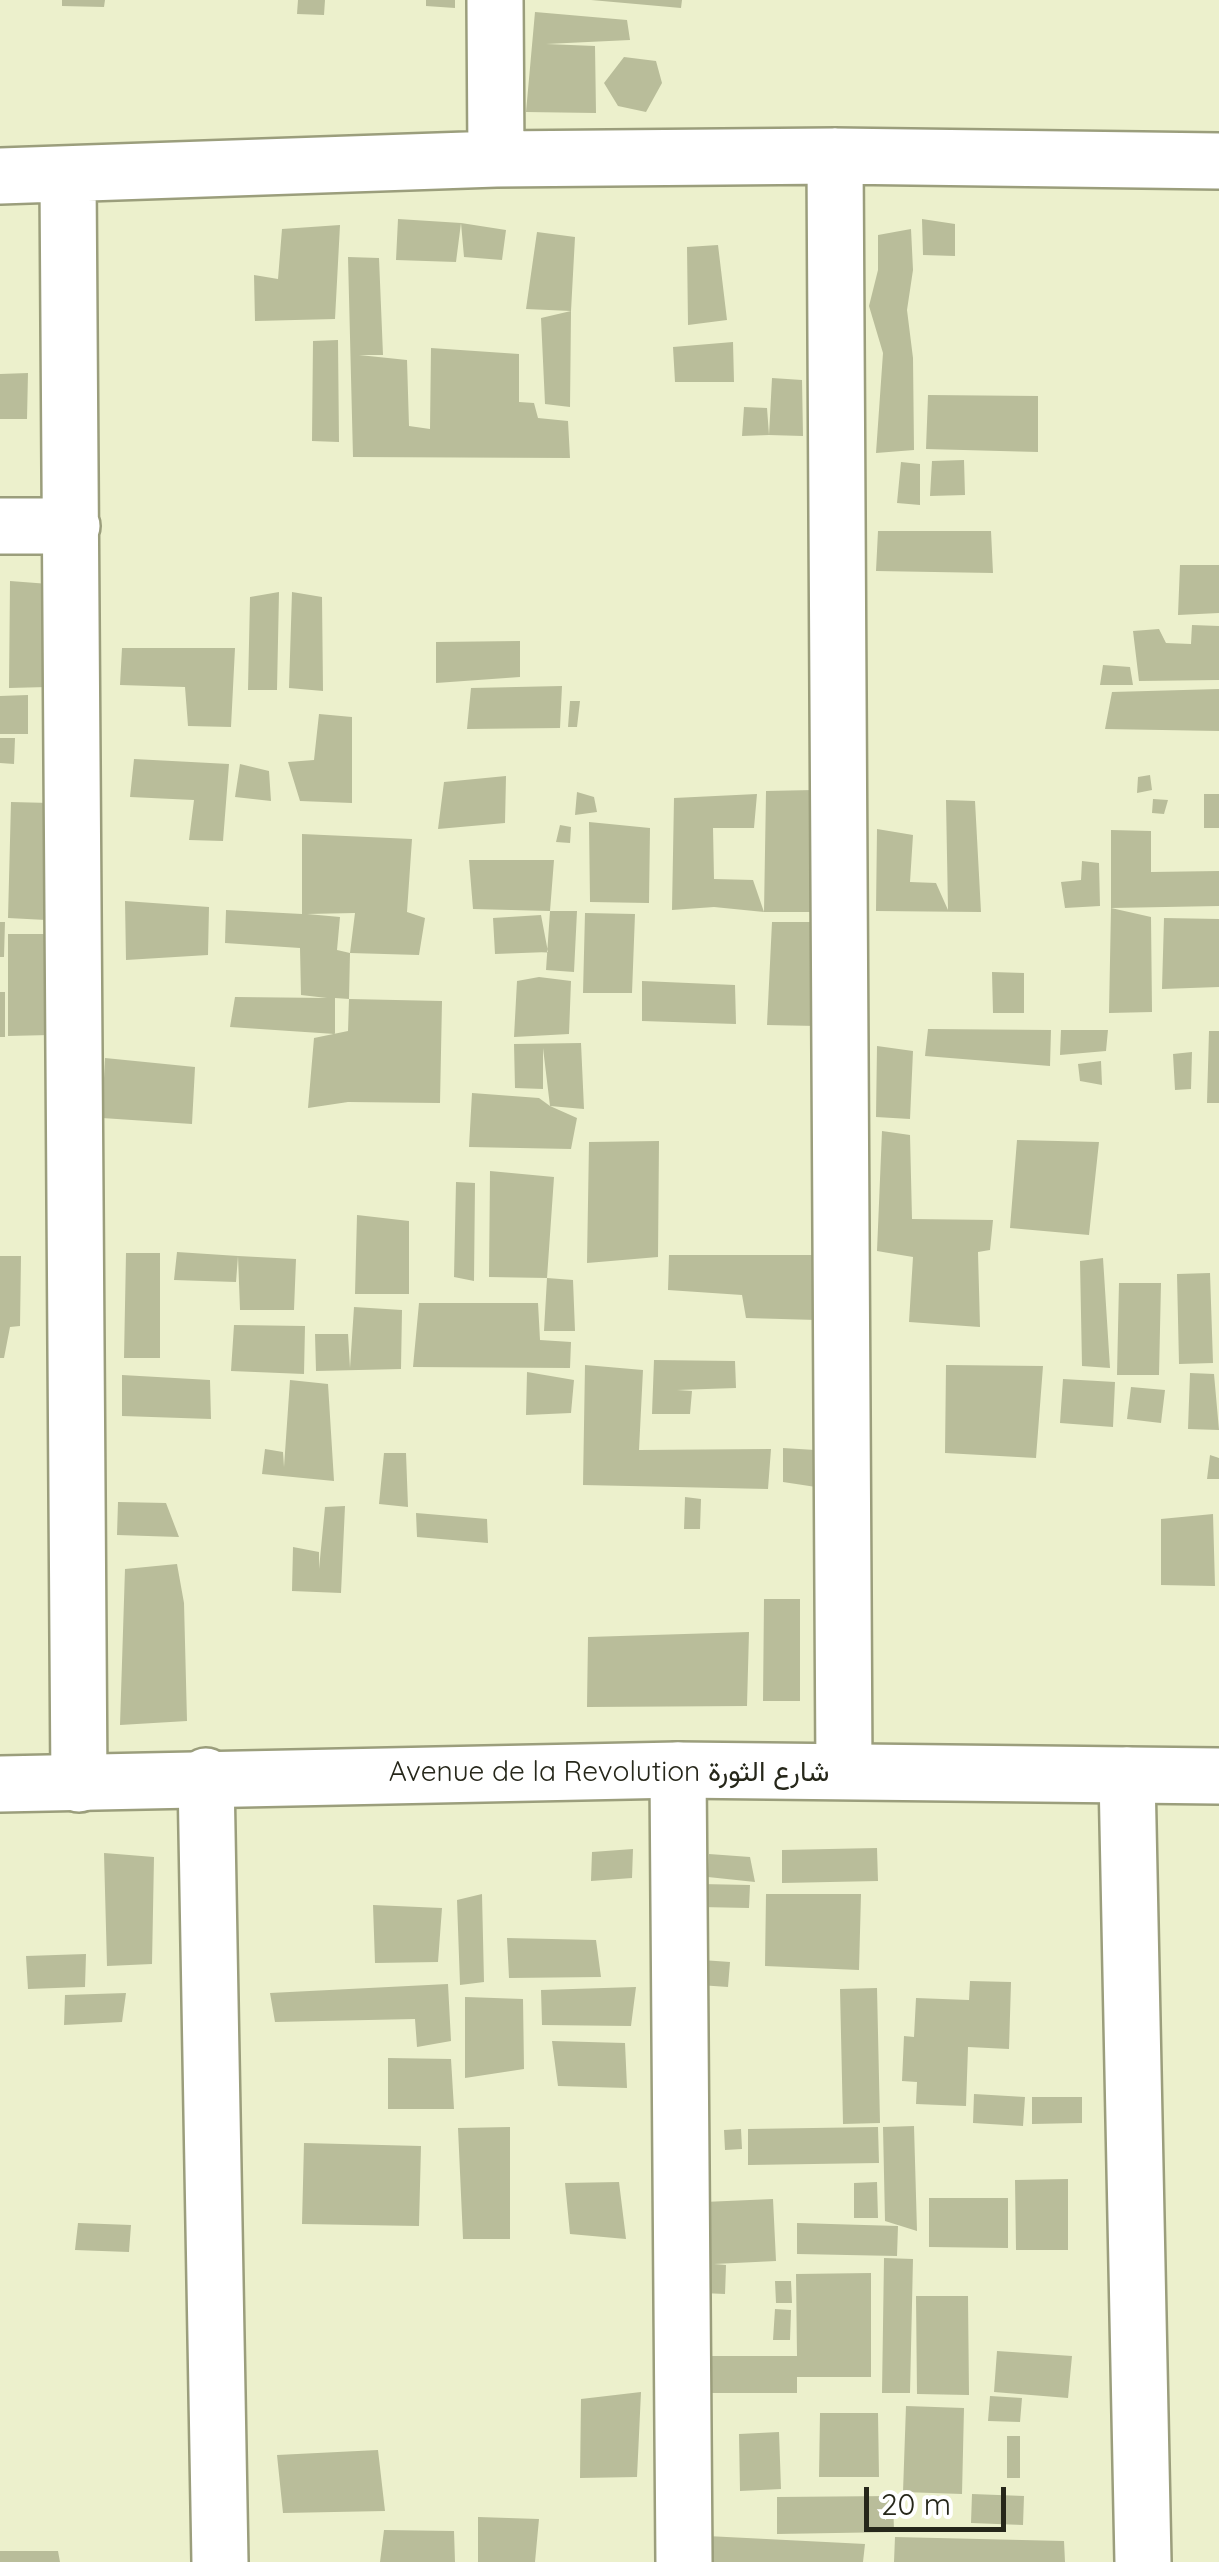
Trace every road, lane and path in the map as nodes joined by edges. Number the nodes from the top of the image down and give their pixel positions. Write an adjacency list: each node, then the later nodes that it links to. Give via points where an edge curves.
1 (495, 0): 3 (street)
2 (834, 156): 3 (street); 4 (street); 10 (street)
3 (496, 159): 6 (street)
4 (1219, 162)
5 (0, 176): 6 (street)
6 (68, 176): 8 (street)
7 (0, 526): 8 (street)
8 (72, 526): 15 (street)
9 (678, 1770): 10 (street, Avenue de la Revolution شارع الثورة); 12 (street, Avenue de la Revolution شارع الثورة); 17 (street)
10 (844, 1771): 11 (street, Avenue de la Revolution شارع الثورة)
11 (1127, 1775): 13 (street, Avenue de la Revolution شارع الثورة); 18 (street)
12 (206, 1776): 15 (street, Avenue de la Revolution شارع الثورة); 16 (street)
13 (1219, 1776)
14 (0, 1784): 15 (street, Avenue de la Revolution شارع الثورة)
15 (78, 1784)
16 (220, 2562)
17 (684, 2562)
18 (1143, 2562)

